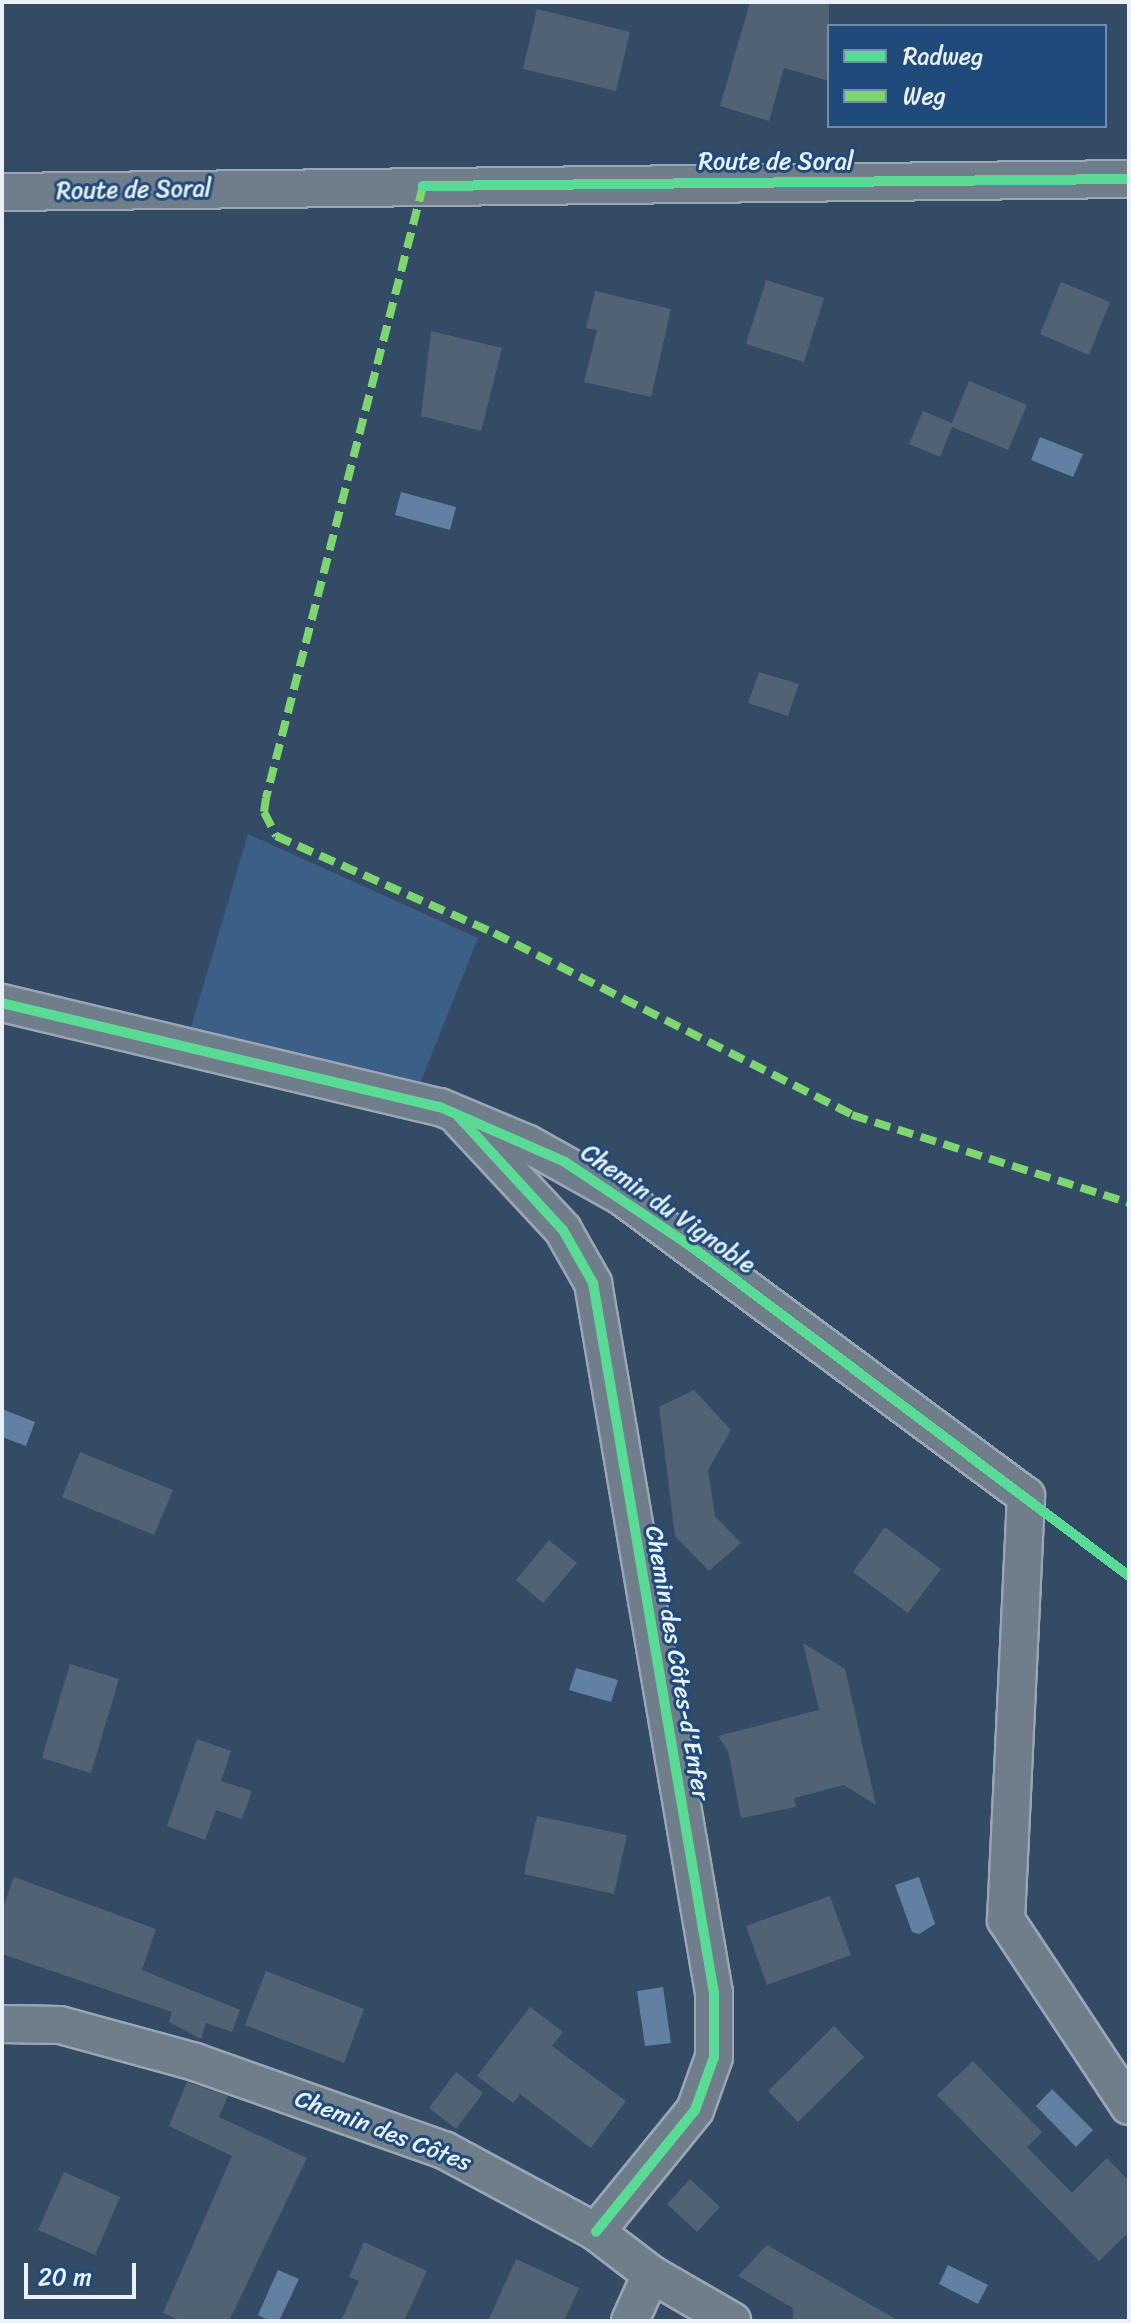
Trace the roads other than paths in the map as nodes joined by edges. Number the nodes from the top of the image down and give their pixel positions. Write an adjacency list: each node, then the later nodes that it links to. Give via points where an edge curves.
1 (1129, 179): 2 (street, Route de Soral)
2 (2, 192)
3 (2, 1003): 4 (street, Chemin du Vignoble)
4 (455, 1113): 6 (street, Chemin du Vignoble, via 565,1162 621,1196 1026,1496 1006,1920); 7 (street, Chemin des Côtes-d'Enfer, via 563,1230 593,1283 714,1993 714,2057 695,2110)
5 (2, 2024): 7 (street, Chemin des Côtes, via 60,2025 234,2075 444,2150)
6 (1129, 2106)
7 (596, 2232): 8 (street, Chemin des Côtes)
8 (651, 2274): 9 (street); 10 (street, Chemin des Côtes)
9 (630, 2321)
10 (732, 2321)

